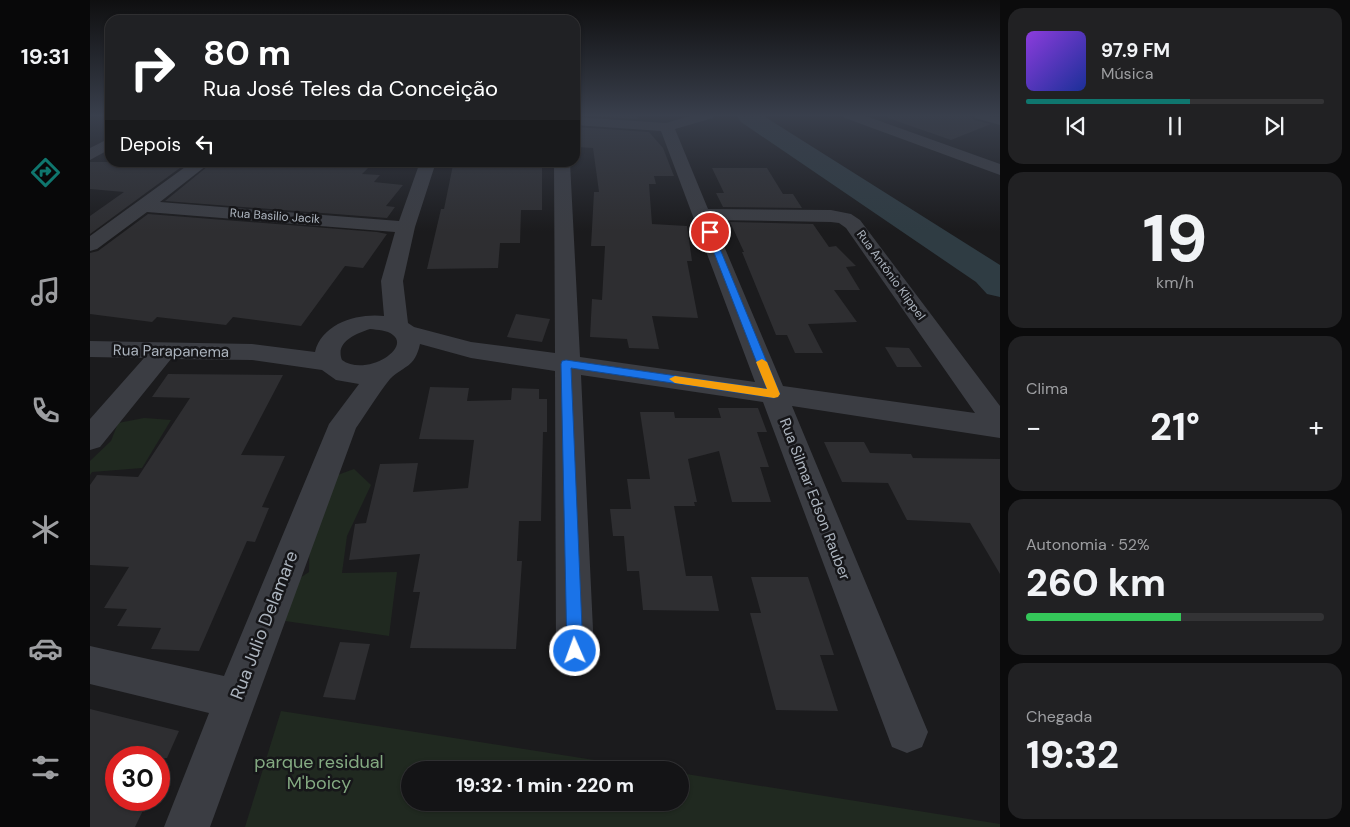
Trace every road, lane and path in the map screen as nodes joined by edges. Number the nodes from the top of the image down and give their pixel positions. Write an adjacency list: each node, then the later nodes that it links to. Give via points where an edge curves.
1 (678, 154): 8 (street, Rua Silmar Edson Rauber)
2 (955, 154): 6 (street)
3 (196, 167): 7 (street)
4 (426, 167): 9 (street)
5 (562, 167): 19 (street)
6 (1000, 170)
7 (144, 206): 9 (street, Rua Basilio Jacik); 10 (street)
8 (702, 214): 22 (street, Rua Silmar Edson Rauber); 24 (street, Rua Antônio Klippel, via 831,216 854,224)
9 (406, 227): 11 (street)
10 (90, 245)
11 (392, 281): 12 (street); 13 (street)
12 (360, 324): 13 (street, via 380,322); 14 (street)
13 (402, 329): 16 (street); 20 (street, via 410,341 408,350)
14 (336, 338): 18 (street, Rua Parapanema); 21 (street, via 327,355)
15 (90, 349): 17 (street, Rua Parapanema)
16 (471, 350): 19 (street); 20 (street)
17 (164, 351): 18 (street, Rua Parapanema); 25 (street)
18 (252, 352): 21 (street, Rua Parapanema)
19 (566, 364): 22 (street); 26 (street)
20 (393, 365): 21 (street, via 369,375 354,376); 23 (street, Rua Julio Delamare)
21 (336, 368): 23 (street, Rua Julio Delamare)
22 (774, 394): 24 (street); 29 (street, Rua Silmar Edson Rauber)
23 (343, 424): 28 (street, Rua Julio Delamare)
24 (1000, 427)
25 (90, 439)
26 (575, 651)
27 (90, 664): 28 (street)
28 (235, 700): 30 (street, Rua Julio Delamare)
29 (907, 732)
30 (187, 827)

